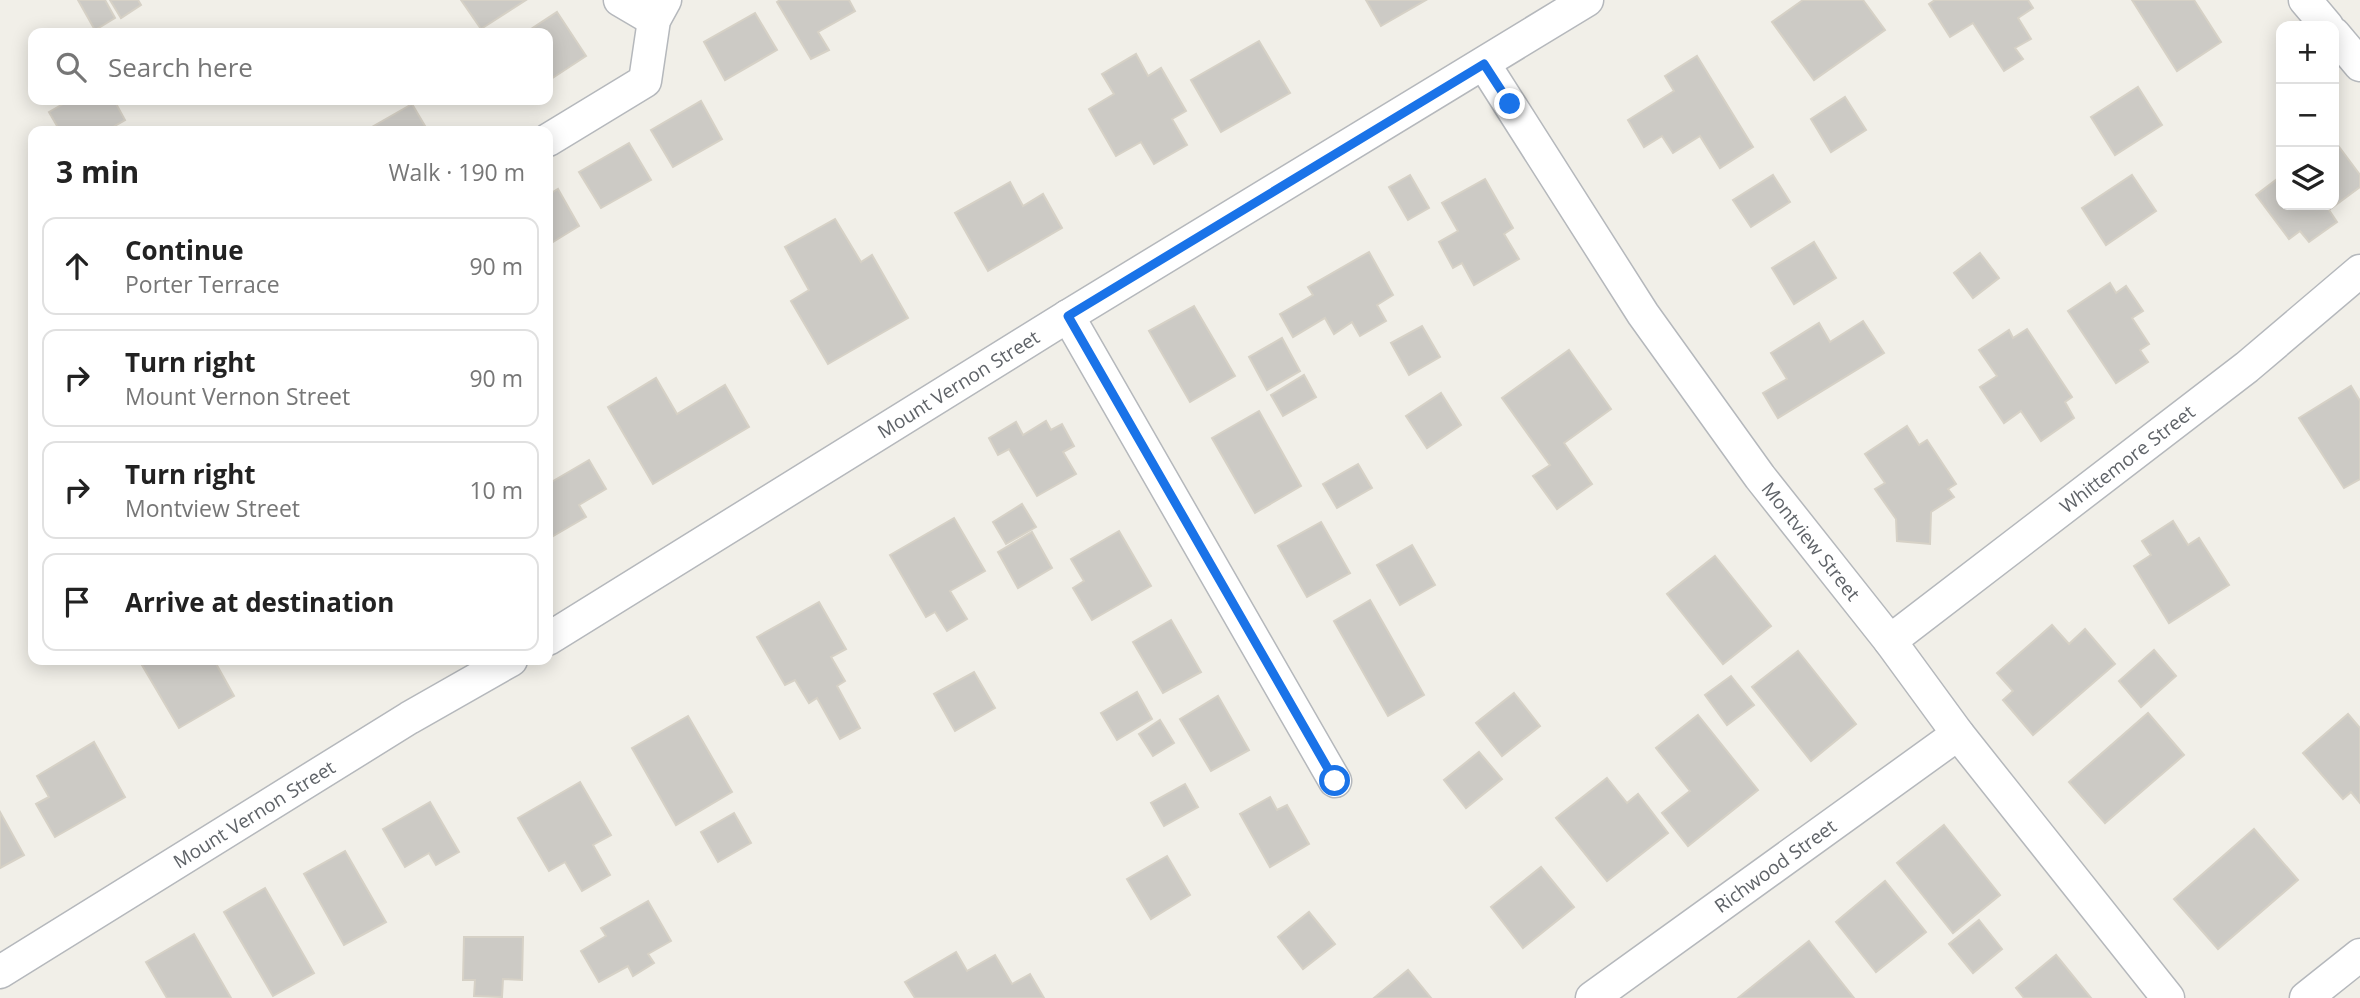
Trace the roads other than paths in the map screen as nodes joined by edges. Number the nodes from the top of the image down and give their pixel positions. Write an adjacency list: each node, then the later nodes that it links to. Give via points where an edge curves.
1 (620, 0): 4 (street)
2 (1587, 0): 7 (street, Mount Vernon Street)
3 (2305, 0): 5 (street)
4 (660, 10): 9 (street, via 645,81)
5 (2323, 21)
6 (2339, 40): 8 (street)
7 (1484, 64): 11 (street, Mount Vernon Street); 13 (street, Montview Street, via 1643,314 1760,477)
8 (2360, 65)
9 (553, 137)
10 (2360, 271): 13 (street, Whittemore Street, via 2246,367)
11 (1068, 316): 12 (street, Mount Vernon Street); 16 (street)
12 (553, 636)
13 (1890, 641): 15 (street, Montview Street)
14 (502, 665): 18 (street, Mount Vernon Street)
15 (1958, 733): 19 (street, Richwood Street); 20 (street, Montview Street)
16 (1335, 781)
17 (2360, 955): 21 (street)
18 (0, 972)
19 (1592, 998)
20 (2168, 998)
21 (2306, 998)

